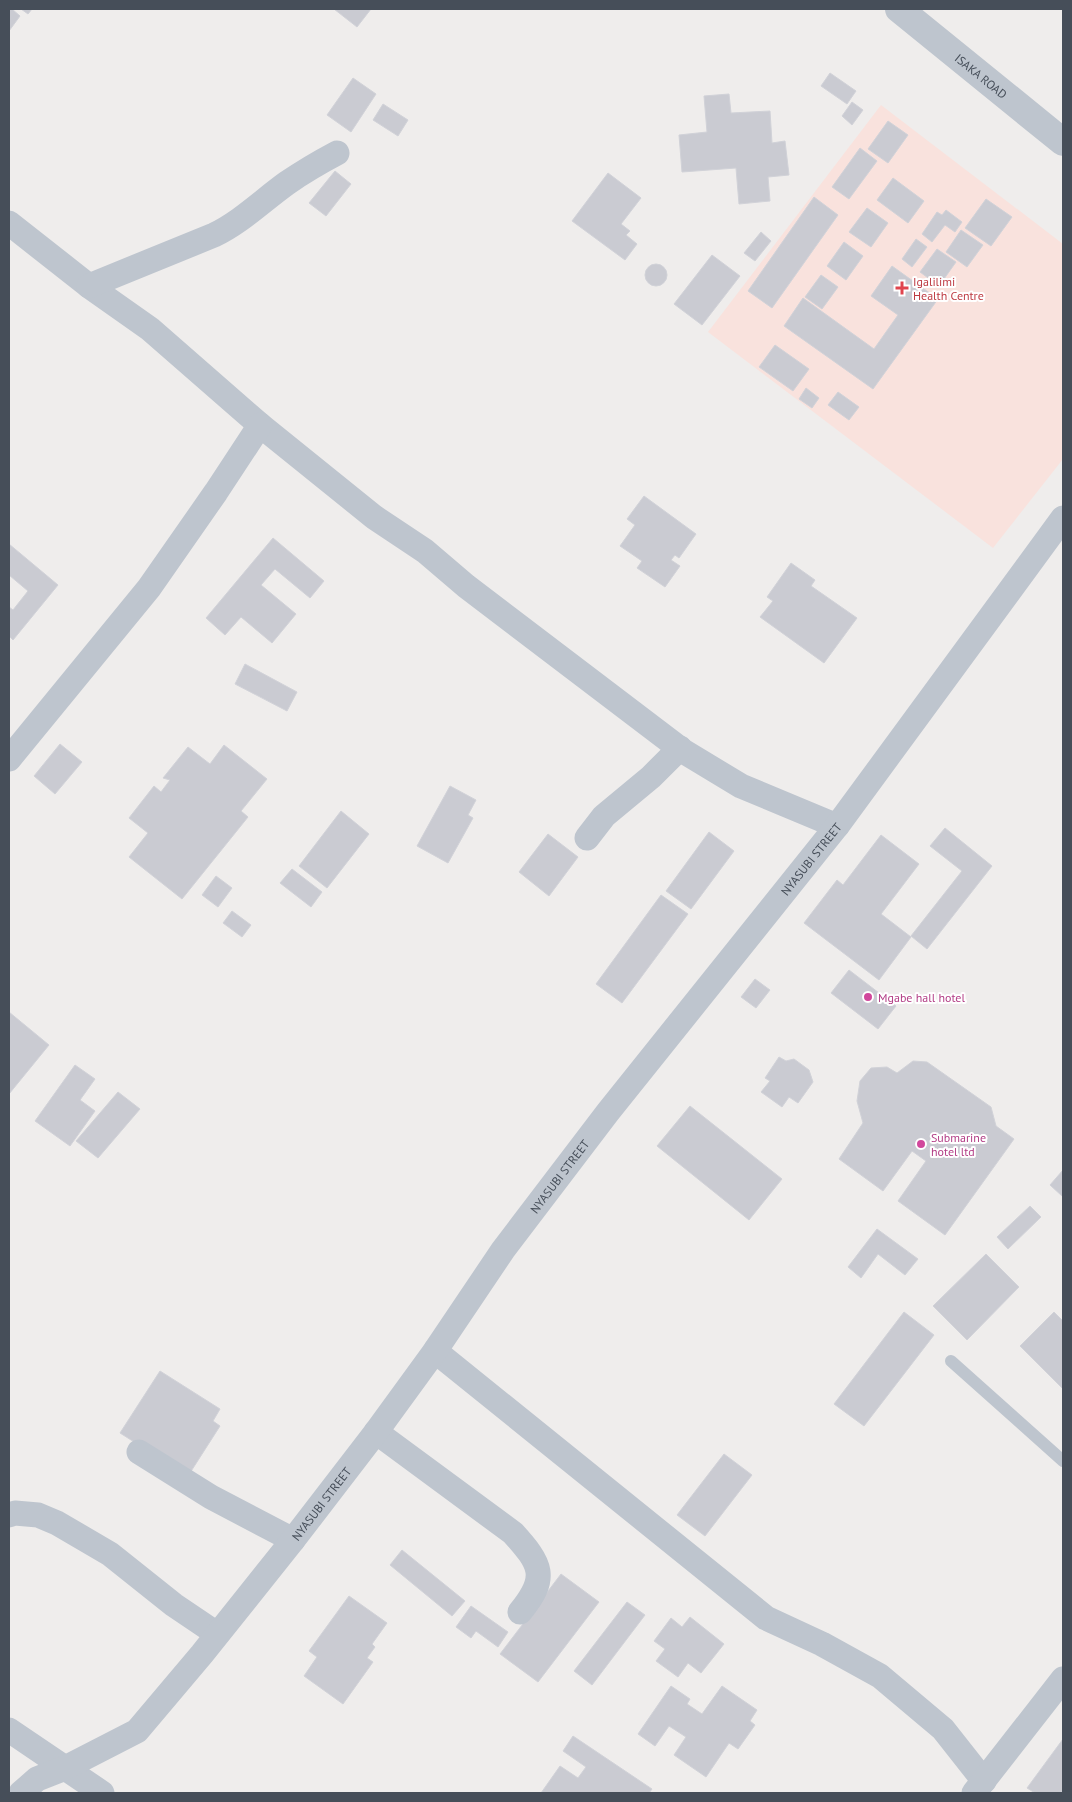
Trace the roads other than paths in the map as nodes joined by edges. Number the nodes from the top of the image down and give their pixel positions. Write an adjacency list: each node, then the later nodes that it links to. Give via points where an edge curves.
1 (899, 9): 2 (street, ISAKA ROAD)
2 (1063, 142)
3 (337, 153): 5 (street, via 287,184 233,226)
4 (9, 223): 5 (street)
5 (89, 286): 6 (street, via 150,329)
6 (260, 425): 8 (street, via 374,517 425,551 466,586); 9 (street, via 149,588)
7 (1063, 518): 10 (street, NYASUBI STREET)
8 (680, 748): 10 (street, via 741,786); 11 (street, via 652,777 604,816)
9 (9, 759)
10 (837, 826): 12 (street, NYASUBI STREET, via 596,1128 503,1250)
11 (587, 838)
12 (435, 1352): 14 (street, NYASUBI STREET); 24 (street, via 766,1618 880,1676 944,1729)
13 (951, 1361): 16 (lane)
14 (376, 1432): 18 (street, NYASUBI STREET); 19 (street, via 506,1528 530,1552 539,1568 537,1585)
15 (139, 1452): 18 (street, via 219,1501)
16 (1063, 1461)
17 (9, 1515): 20 (street, via 38,1515 57,1523 110,1554)
18 (293, 1540): 20 (street, NYASUBI STREET)
19 (520, 1612)
20 (216, 1634): 23 (street, NYASUBI STREET, via 137,1731)
21 (1063, 1680): 24 (street)
22 (9, 1730): 23 (street)
23 (65, 1768): 25 (street, NYASUBI STREET, via 37,1779); 26 (street)
24 (979, 1787)
25 (20, 1793)
26 (102, 1793)

